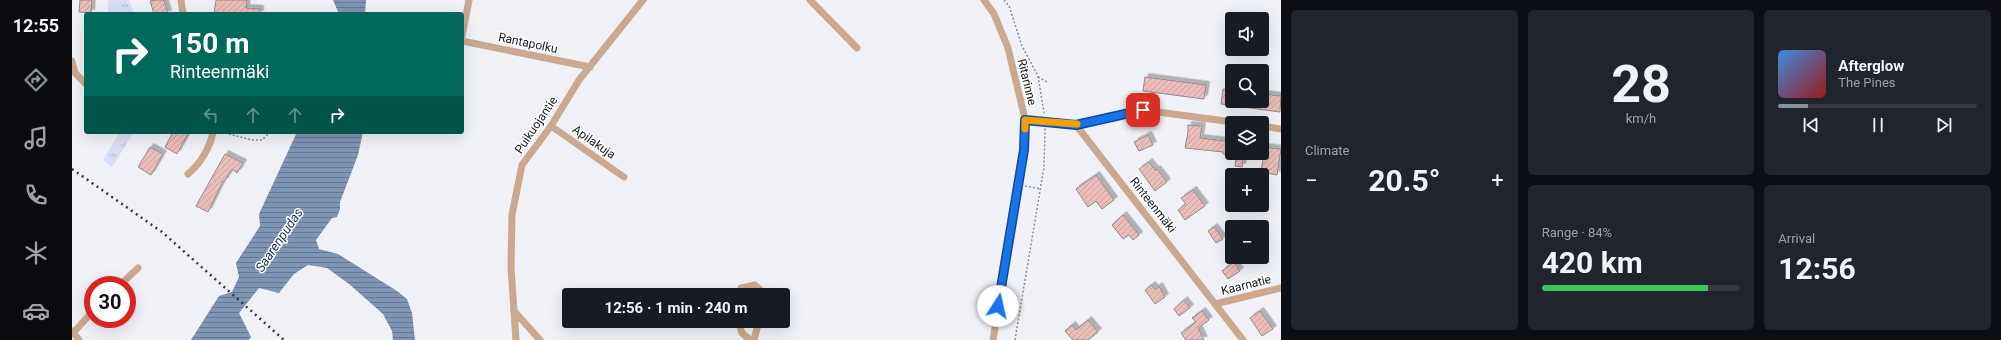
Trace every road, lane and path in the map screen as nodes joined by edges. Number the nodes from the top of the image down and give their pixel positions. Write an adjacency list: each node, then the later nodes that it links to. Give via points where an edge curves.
1 (181, 0): 7 (street)
2 (469, 0): 8 (street)
3 (643, 0): 12 (street, Puikuojantie)
4 (810, 0): 10 (street)
5 (984, 0): 16 (street, Ritarinne, via 994,14 1008,48)
6 (1004, 0): 13 (path, via 1009,6 1022,46)
7 (183, 12)
8 (464, 26)
9 (464, 40): 12 (street, Rantapolku)
10 (857, 48)
11 (72, 61): 14 (street, via 75,72)
12 (590, 67): 20 (street, Puikuojantie, via 579,80)
13 (1038, 76): 15 (path); 18 (path)
14 (84, 82)
15 (1047, 82)
16 (1025, 120): 18 (street); 28 (street, Ritarinne, via 1024,150)
17 (1225, 121): 19 (street, via 1143,110)
18 (1045, 122): 19 (street); 29 (path)
19 (1076, 125): 35 (street, Rinteenmäki)
20 (551, 126): 27 (street, Apilakuja); 36 (street, Puikuojantie, via 522,165 512,215 511,268)
21 (1269, 127): 22 (street)
22 (1281, 129)
23 (212, 134): 26 (street, via 204,154)
24 (227, 134): 25 (path, via 262,140)
25 (268, 134)
26 (188, 174)
27 (624, 177)
28 (1018, 185): 29 (path); 46 (street, Ritarinne)
29 (1041, 189): 47 (path)
30 (138, 268): 31 (street)
31 (130, 276)
32 (741, 288): 33 (street, via 755,284)
33 (759, 288)
34 (1281, 288): 35 (street, Kaarnatie)
35 (1215, 304): 48 (street, Rinteenmäki)
36 (514, 311): 42 (street, Puikuojantie); 43 (street)
37 (84, 320): 40 (street)
38 (740, 328): 44 (street)
39 (757, 328): 45 (street)
40 (73, 332): 41 (street)
41 (79, 340)
42 (516, 340)
43 (540, 340)
44 (750, 340)
45 (754, 340)
46 (993, 340)
47 (1015, 340)
48 (1243, 340)

